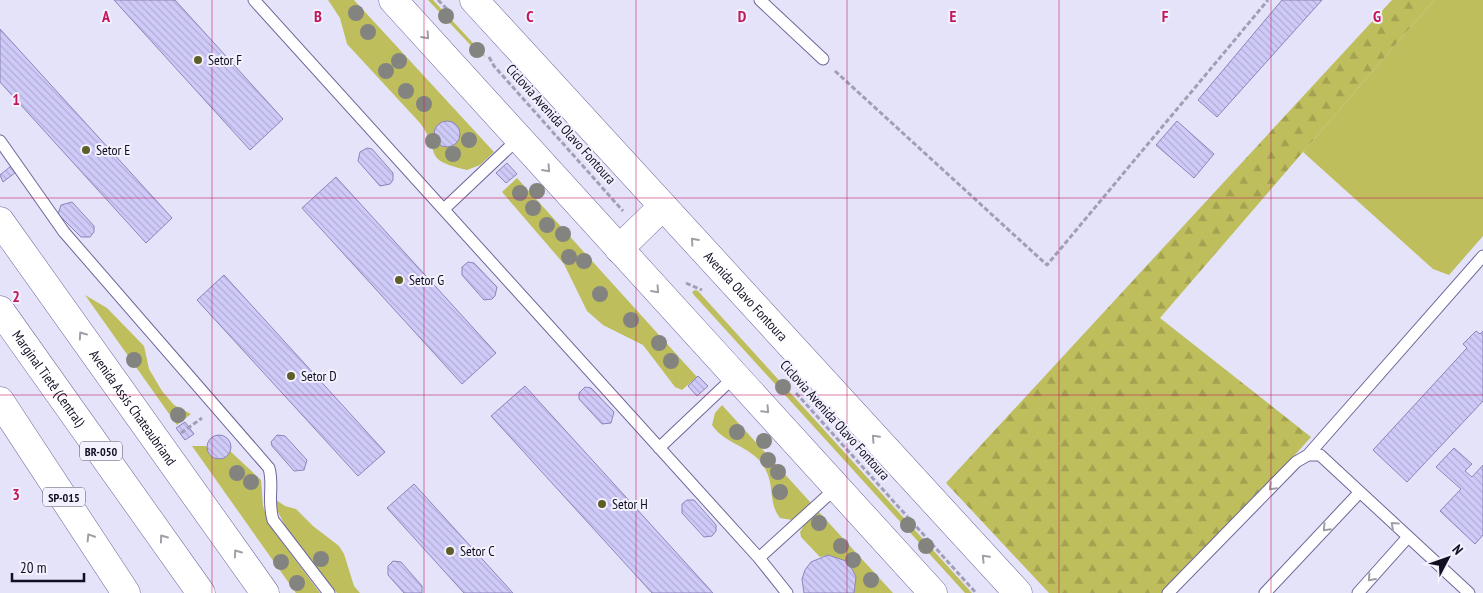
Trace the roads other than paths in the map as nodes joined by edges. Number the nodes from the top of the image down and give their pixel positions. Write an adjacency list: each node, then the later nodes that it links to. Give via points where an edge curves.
1 (254, 0): 13 (lane)
2 (393, 0): 7 (main road, one-way to 7)
3 (455, 0): 10 (main road, via 555,111 604,154)
4 (474, 0): 10 (main road, Avenida Olavo Fontoura)
5 (760, 0): 6 (lane)
6 (823, 59)
7 (519, 138): 13 (lane); 15 (main road, one-way to 15)
8 (0, 141): 9 (lane)
9 (10, 156): 11 (lane); 30 (lane, via 64,232 269,468 272,476 269,507 273,520)
10 (621, 160): 12 (main road, Avenida Olavo Fontoura)
11 (0, 164)
12 (663, 206): 15 (main road); 33 (main road, Avenida Olavo Fontoura, one-way to 12)
13 (444, 209): 20 (lane)
14 (0, 221): 29 (main road, Avenida Assis Chateaubriand, one-way to 14)
15 (619, 249): 18 (main road, one-way to 18)
16 (1483, 256): 21 (lane)
17 (0, 310): 28 (main road, Marginal Tietê (Central) / BR-050, one-way to 17)
18 (735, 376): 20 (lane); 22 (main road, one-way to 22)
19 (0, 402): 27 (main road, SP-015, one-way to 19)
20 (659, 448): 25 (lane)
21 (1308, 455): 23 (lane, via 1320,454); 34 (lane, one-way to 34, via 1296,462)
22 (837, 487): 25 (lane); 32 (main road)
23 (1359, 493): 24 (lane, one-way to 23); 35 (lane, one-way to 35)
24 (1408, 538): 26 (lane); 36 (lane, one-way to 36)
25 (759, 558): 31 (lane)
26 (1462, 591)
27 (126, 593)
28 (200, 593)
29 (265, 593)
30 (330, 593)
31 (787, 593)
32 (934, 593)
33 (1018, 593)
34 (1168, 593)
35 (1265, 593)
36 (1358, 593)

